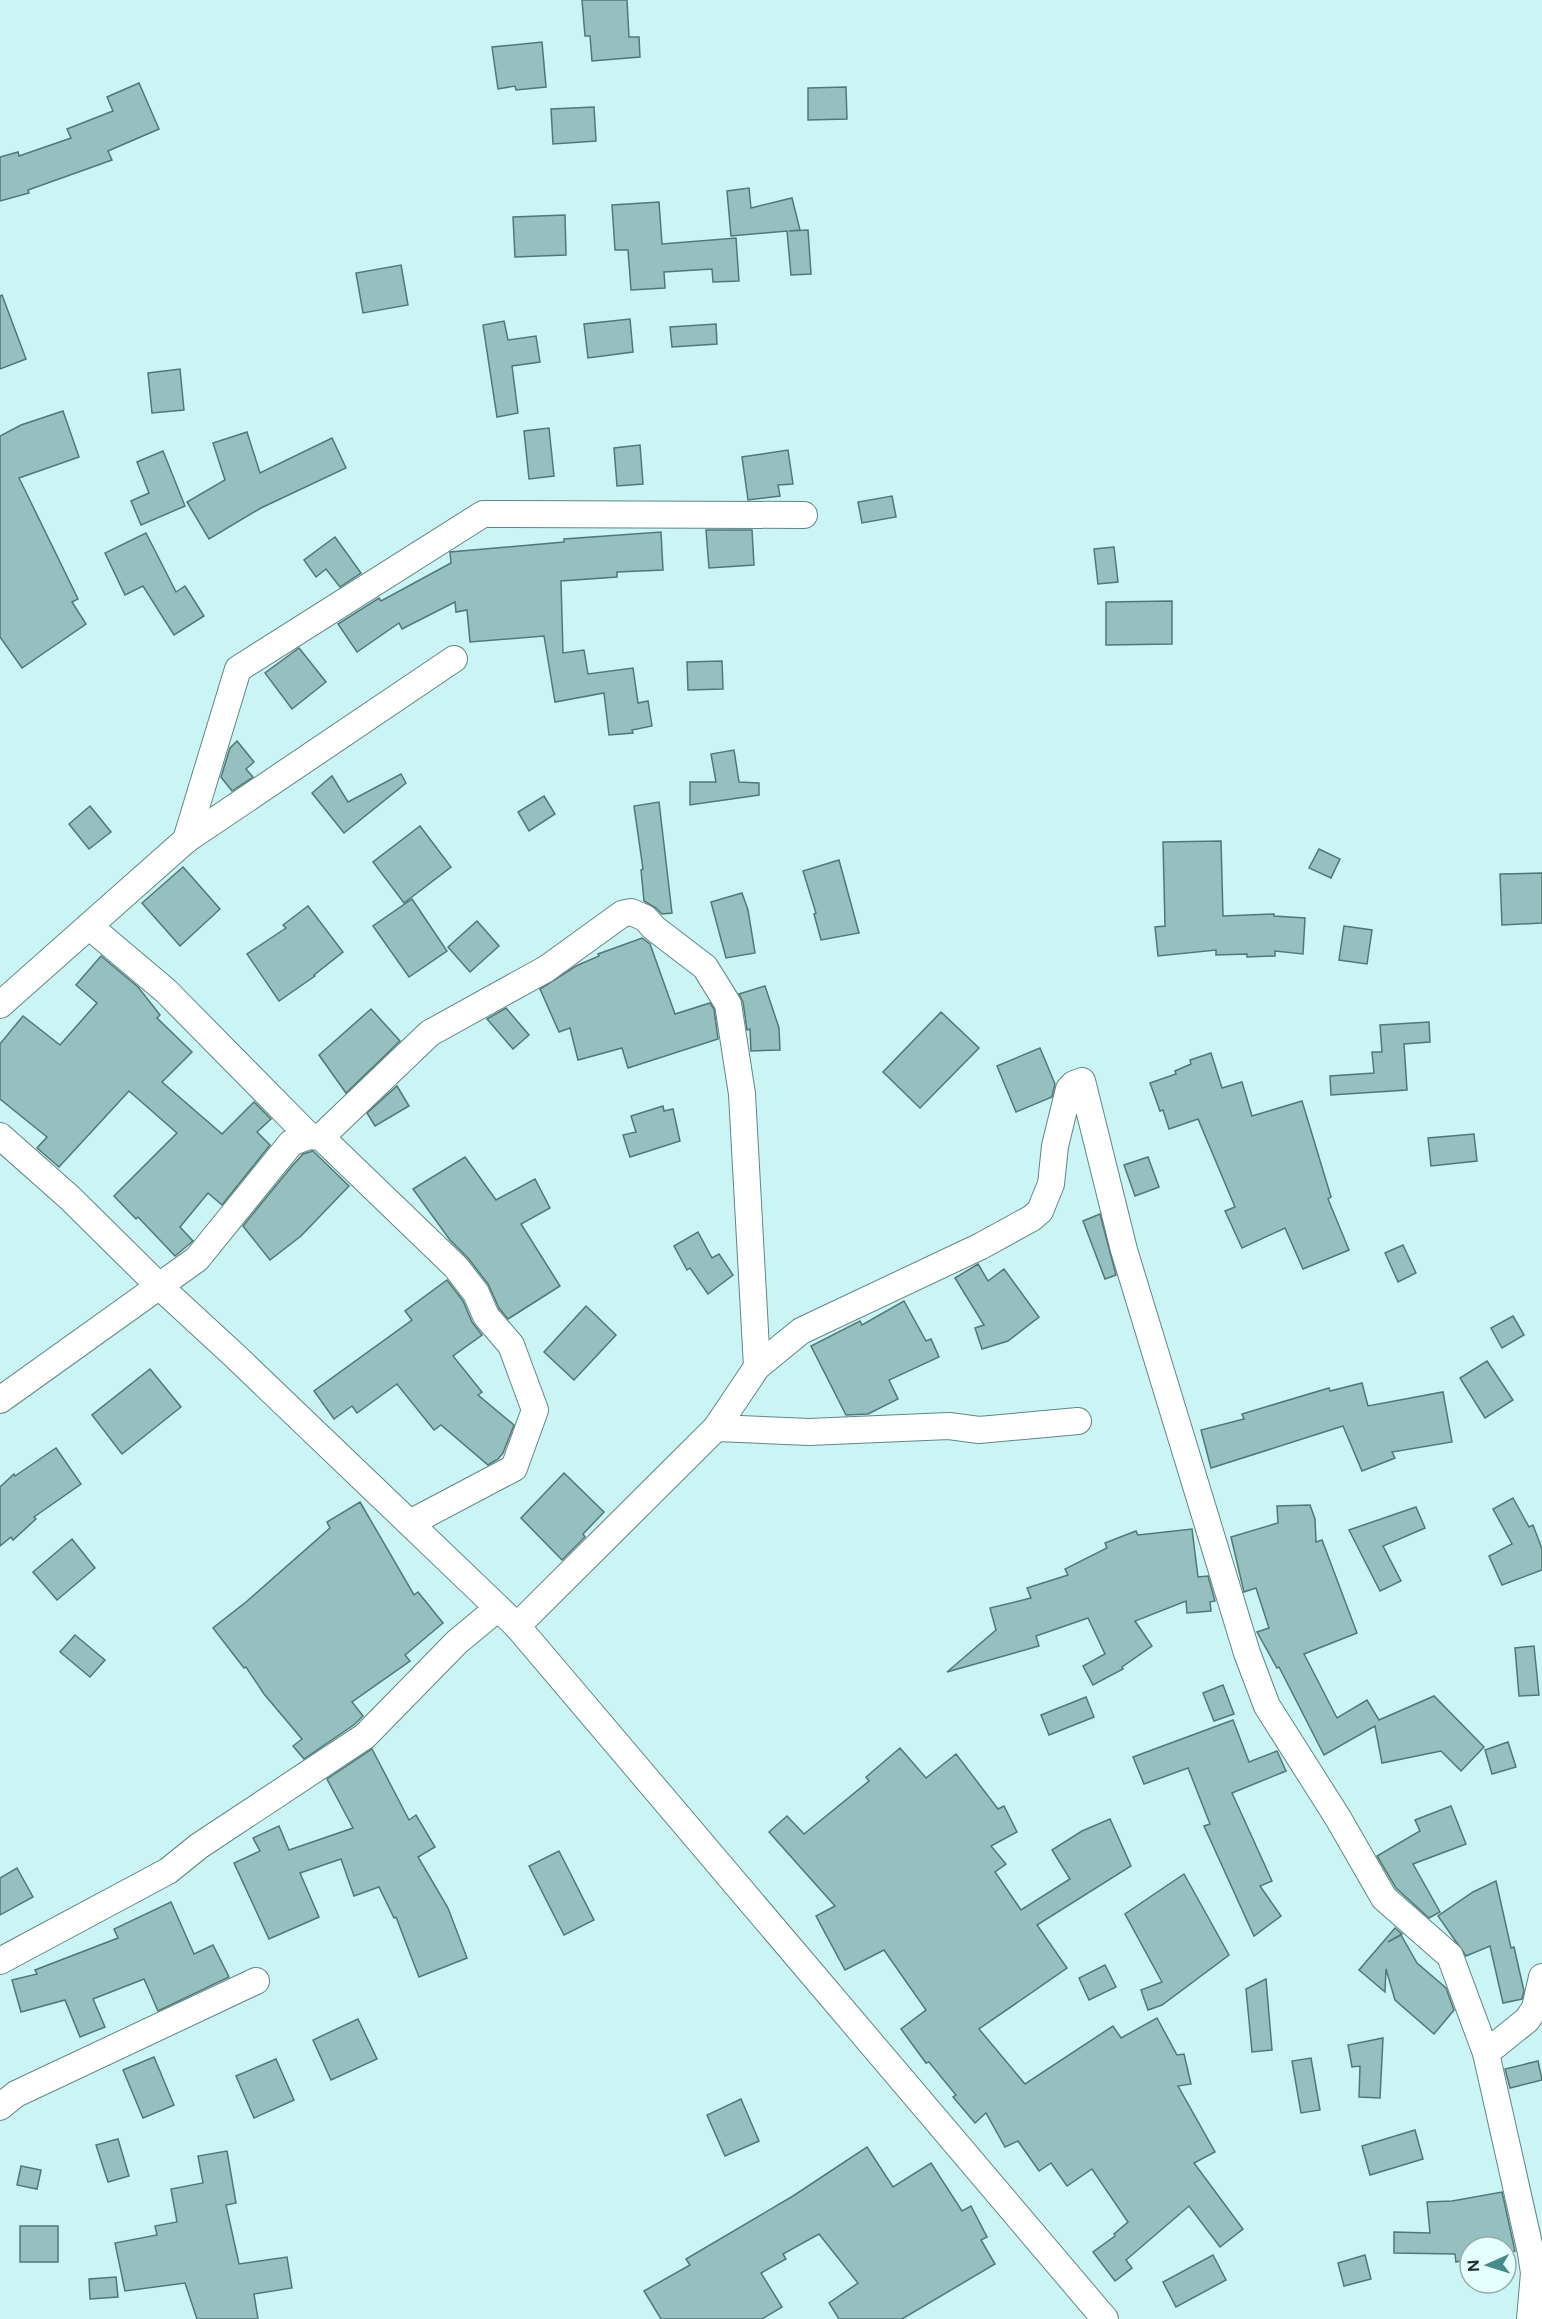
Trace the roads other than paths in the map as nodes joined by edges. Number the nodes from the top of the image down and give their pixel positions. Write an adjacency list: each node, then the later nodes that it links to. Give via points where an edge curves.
1 (804, 515): 3 (street, via 483,514 238,669)
2 (454, 659): 3 (street)
3 (186, 840): 4 (street)
4 (89, 926): 5 (street); 7 (street, via 166,991)
5 (0, 1005)
6 (0, 1136): 8 (street, via 70,1198)
7 (315, 1136): 8 (street, via 291,1143 197,1259); 9 (street, via 430,1033 546,969 622,914 631,912 645,918 705,967 728,1004 742,1094); 13 (street, via 456,1267 476,1293 486,1316 512,1345 535,1410 514,1468)
8 (158, 1286): 10 (street); 13 (street)
9 (757, 1367): 12 (street); 19 (street, via 801,1331 981,1246 1040,1211 1051,1184 1055,1146 1069,1089 1082,1081 1124,1250 1247,1653 1267,1706 1384,1898 1450,1956)
10 (0, 1400)
11 (1078, 1421): 12 (street, via 979,1430 949,1426 808,1432)
12 (716, 1428): 15 (street)
13 (410, 1523): 14 (street)
14 (498, 1608): 15 (street); 16 (street, via 457,1642 365,1736 199,1846 168,1871)
15 (517, 1626): 22 (street)
16 (0, 1961)
17 (1542, 1977): 19 (street, via 1535,2008 1527,2020)
18 (256, 1981): 20 (street, via 16,2094)
19 (1486, 2053): 21 (street, via 1531,2253)
20 (0, 2106)
21 (1535, 2305)
22 (1105, 2319)

